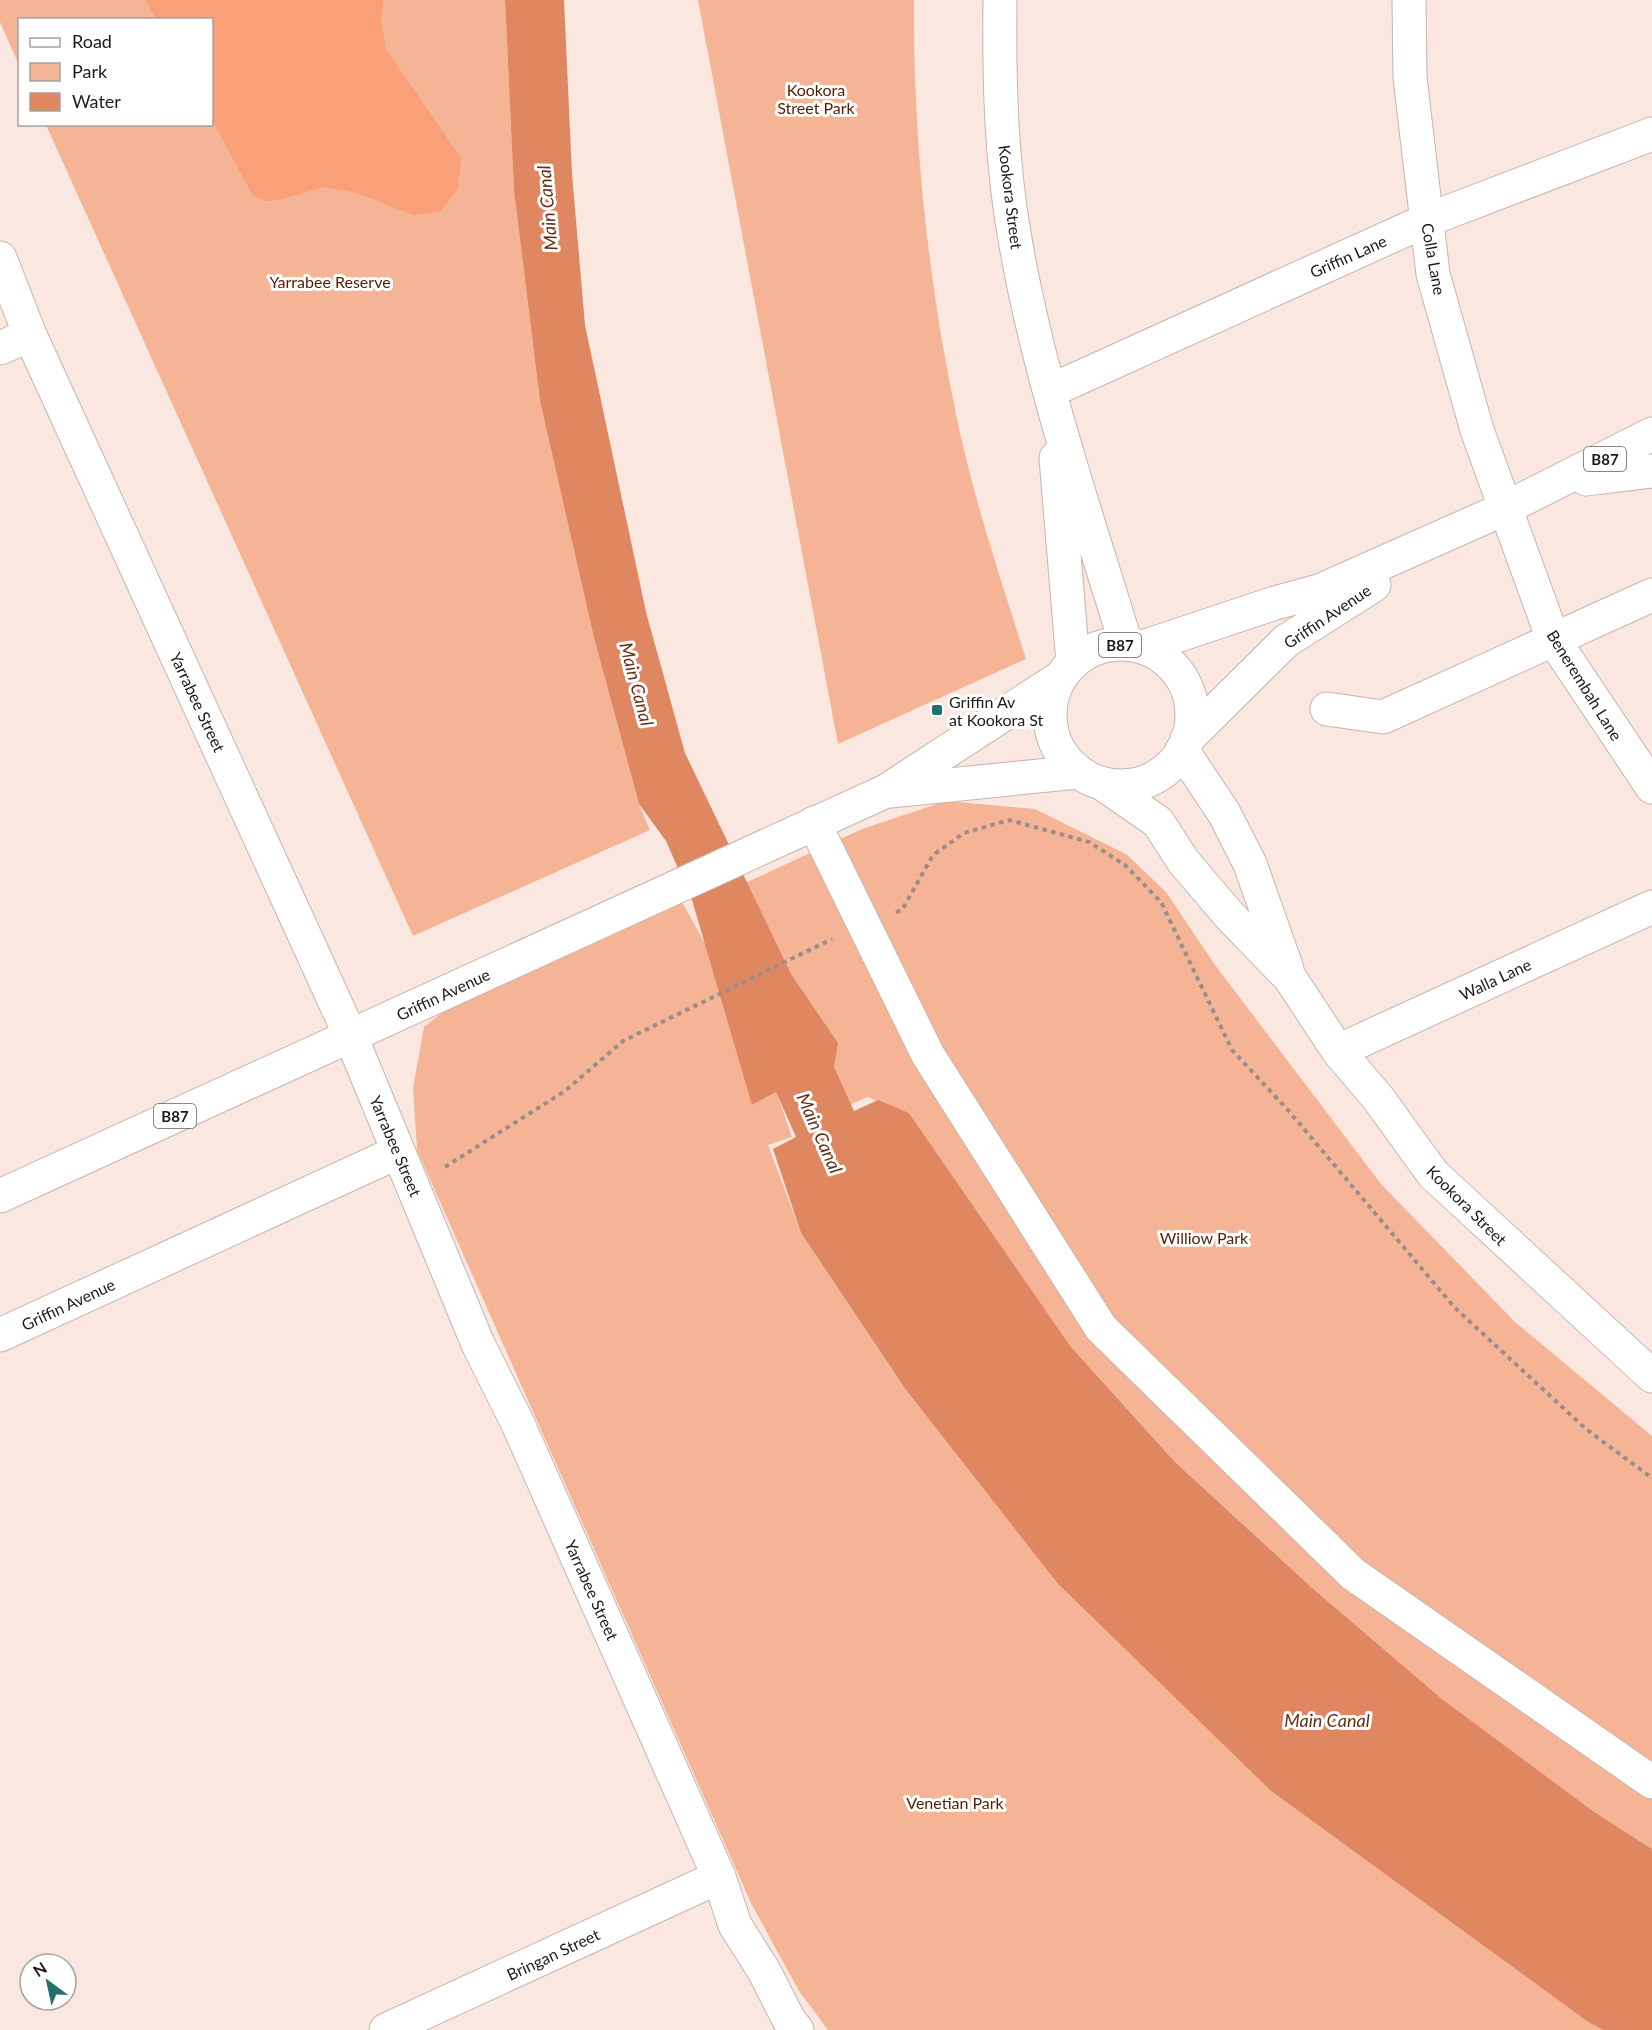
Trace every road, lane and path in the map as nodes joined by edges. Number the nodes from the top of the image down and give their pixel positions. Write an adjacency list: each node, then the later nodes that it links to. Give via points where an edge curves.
1 (1000, 0): 8 (street, Kookora Street, via 999,67 1010,201 1034,330)
2 (1409, 0): 4 (street, Colla Lane, via 1410,76)
3 (1652, 134): 4 (street, Griffin Lane)
4 (1427, 220): 8 (street, Griffin Lane); 12 (street, Colla Lane, via 1433,274 1477,430)
5 (0, 258): 6 (street, Yarrabee Street)
6 (30, 335): 7 (street); 27 (street, Yarrabee Street)
7 (0, 348)
8 (1050, 391): 15 (street, Kookora Street); 16 (street, Kookora Street)
9 (1652, 434): 11 (street, Griffin Avenue / B87)
10 (1652, 471): 11 (street, Griffin Avenue / B87)
11 (1557, 484): 12 (street, Griffin Avenue / B87)
12 (1495, 513): 14 (street, Benerembah Lane); 15 (street, Griffin Avenue / B87, via 1318,591); 18 (street, Griffin Avenue / B87, via 1286,641)
13 (1652, 595): 14 (street)
14 (1553, 639): 17 (street, via 1383,717); 20 (street, Benerembah Lane)
15 (1134, 646): 16 (street, B87, via 1107,646 1089,652); 18 (street, B87, via 1163,657 1188,692 1192,716)
16 (1067, 670): 19 (street, via 1052,696 1050,718 1059,748); 21 (street, Griffin Avenue / B87)
17 (1328, 709)
18 (1185, 745): 19 (street, B87, via 1172,765 1148,780 1122,786); 26 (street, Kookora Street, via 1250,864)
19 (1091, 778): 21 (street, Griffin Avenue / B87); 26 (street, Kookora Street, via 1158,822 1183,861)
20 (1652, 787)
21 (886, 791): 22 (street, Griffin Avenue / B87)
22 (814, 824): 24 (street); 27 (street, Griffin Avenue / B87)
23 (1652, 907): 28 (street, Walla Lane)
24 (864, 922): 34 (path, via 902,910 933,855 956,838 1009,820 1089,842 1125,865 1161,902 1232,1050 1288,1110 1455,1308 1586,1429); 35 (street, via 928,1055 1101,1328 1353,1574)
25 (802, 956): 30 (path, via 623,1041 565,1091)
26 (1290, 978): 28 (street, Kookora Street)
27 (351, 1037): 29 (street, Yarrabee Street); 31 (street, Griffin Avenue / B87)
28 (1338, 1051): 33 (street, Kookora Street, via 1433,1174)
29 (398, 1152): 30 (street, Yarrabee Street); 32 (street, Griffin Avenue)
30 (413, 1186): 36 (street, Yarrabee Street, via 478,1344 518,1424)
31 (0, 1196)
32 (0, 1335)
33 (1652, 1377)
34 (1652, 1478)
35 (1652, 1782)
36 (719, 1877): 37 (street, Bringan Street); 38 (street, Yarrabee Street, via 735,1924)
37 (386, 2030)
38 (797, 2030)

